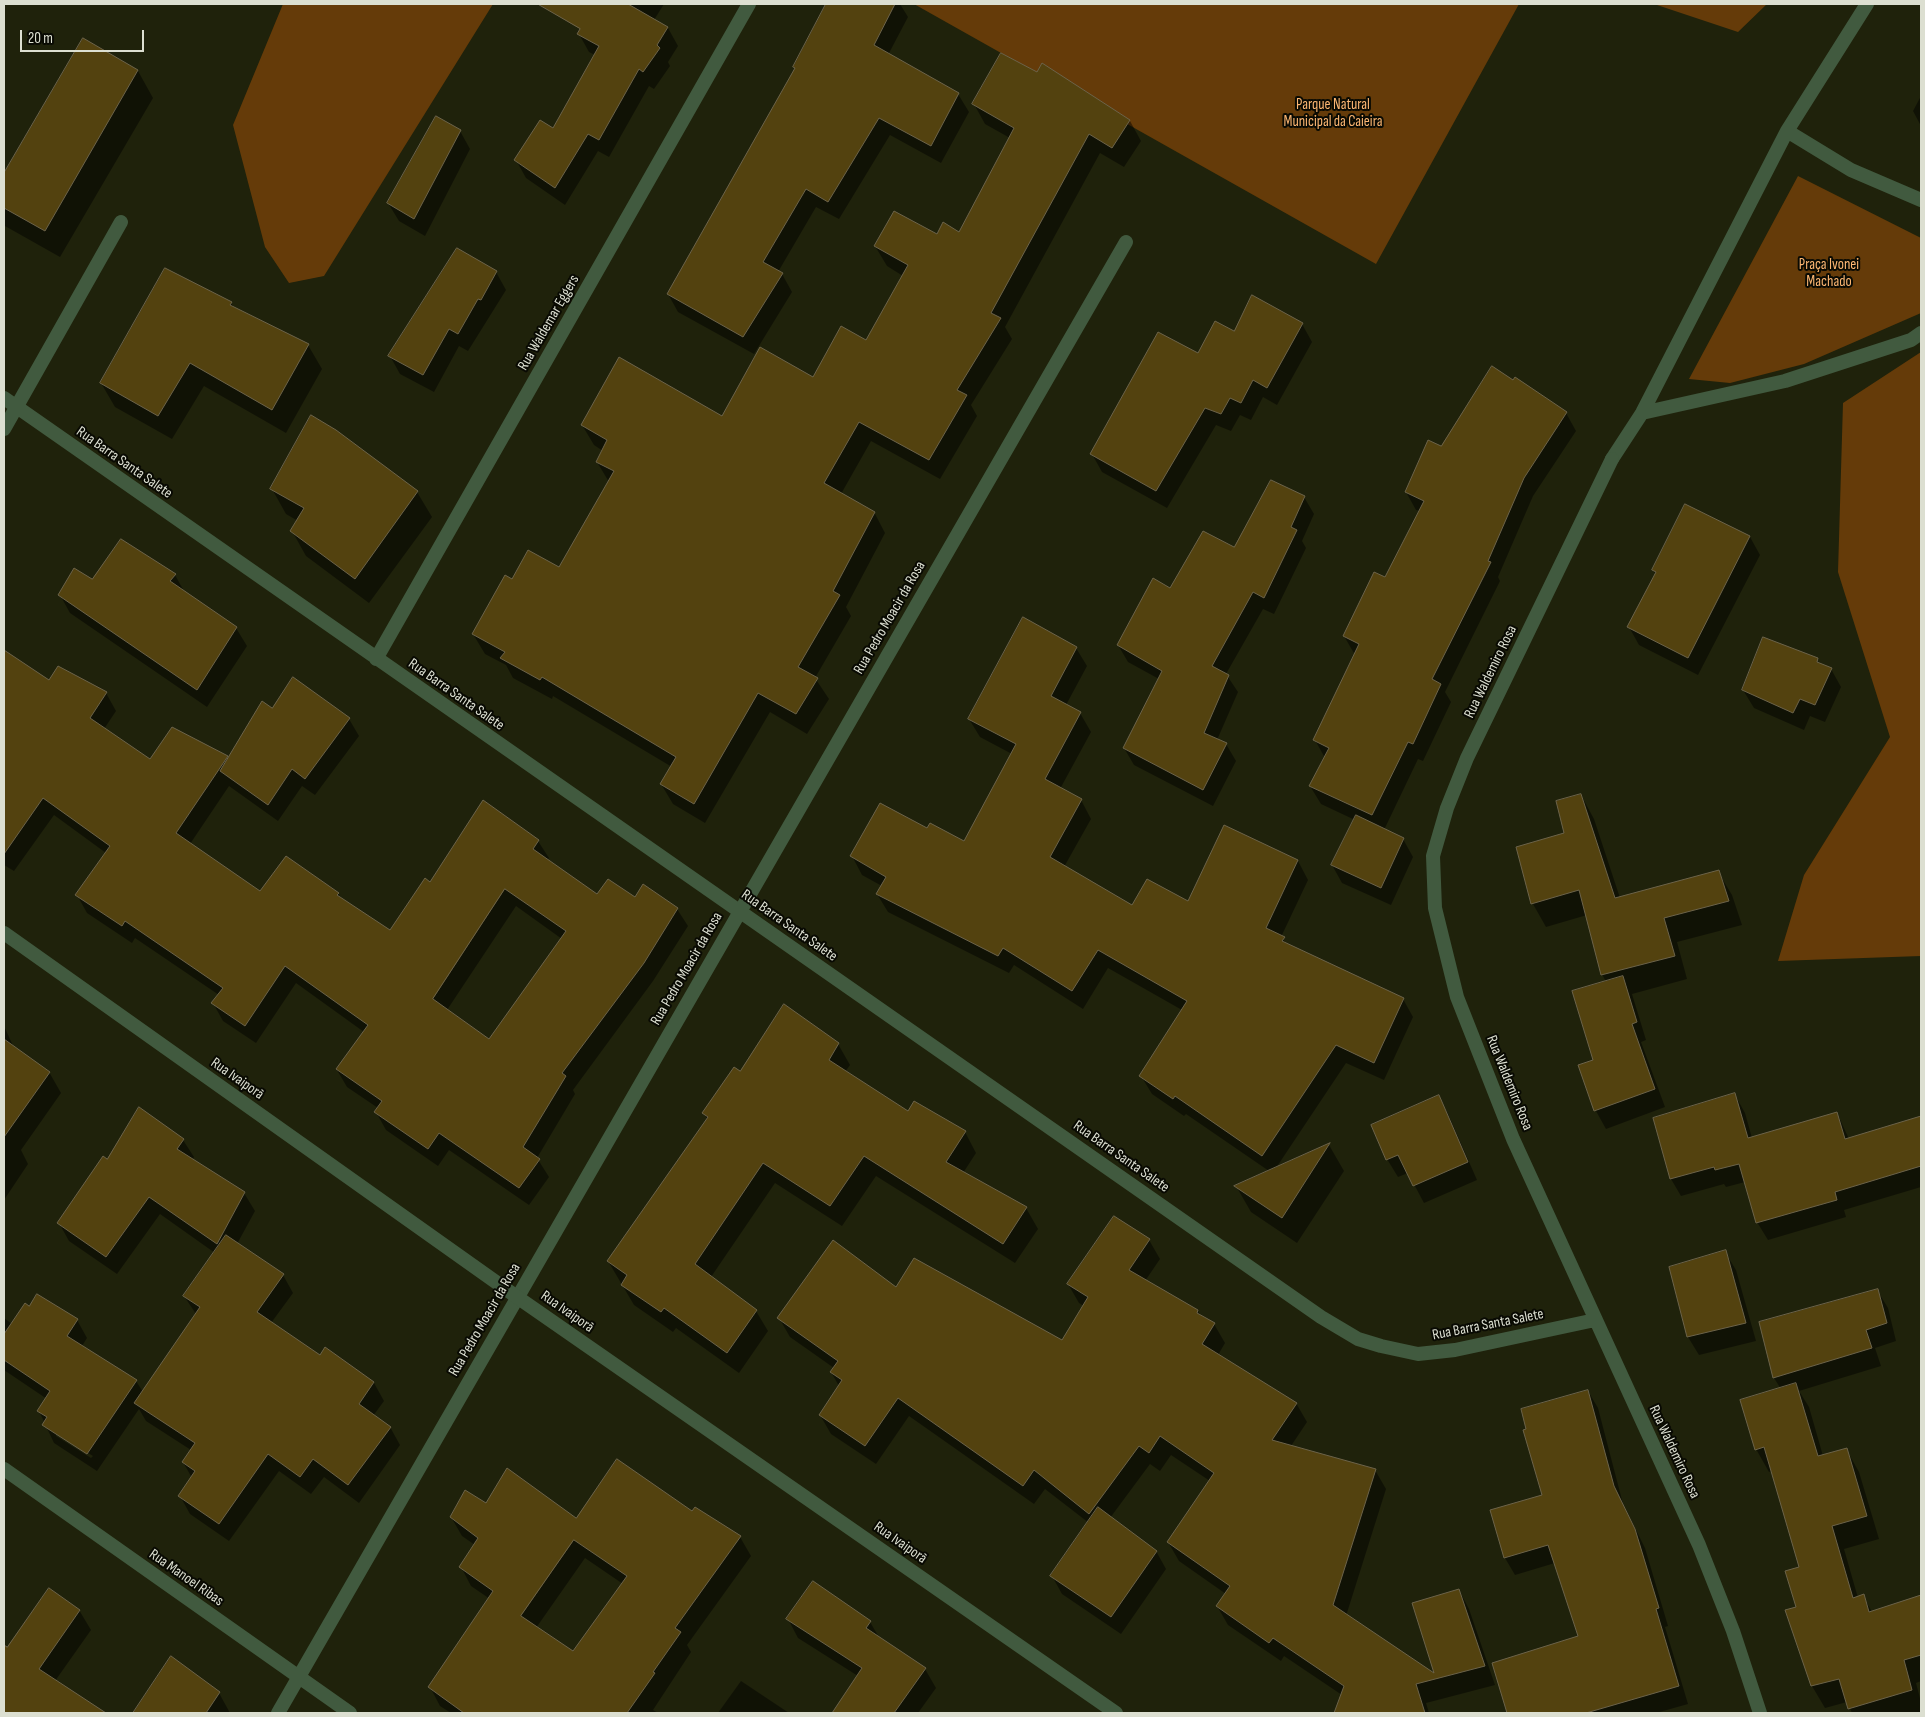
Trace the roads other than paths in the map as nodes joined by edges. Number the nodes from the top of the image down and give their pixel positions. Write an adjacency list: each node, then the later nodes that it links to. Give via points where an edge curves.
1 (749, 4): 12 (street, Rua Waldemar Eggers)
2 (1867, 4): 3 (street, Rua Waldemiro Rosa)
3 (1787, 131): 4 (street, via 1851,170); 10 (street, Rua Waldemiro Rosa)
4 (1921, 200)
5 (121, 222): 9 (street)
6 (1126, 242): 13 (street, Rua Pedro Moacir da Rosa)
7 (1921, 333): 10 (street, via 1911,340 1785,381)
8 (4, 398): 9 (street, Rua Barra Santa Salete)
9 (16, 407): 11 (street); 12 (street, Rua Barra Santa Salete)
10 (1642, 413): 16 (street, Rua Waldemiro Rosa, via 1612,460 1467,758 1447,808 1433,856 1435,908 1457,997 1513,1139)
11 (4, 429)
12 (376, 659): 13 (street, Rua Barra Santa Salete)
13 (740, 911): 15 (street, Rua Pedro Moacir da Rosa); 16 (street, Rua Barra Santa Salete, via 1321,1317 1358,1339 1418,1354 1455,1350)
14 (4, 933): 15 (street, Rua Ivaiporã)
15 (517, 1297): 18 (street, Rua Pedro Moacir da Rosa); 21 (street, Rua Ivaiporã)
16 (1595, 1320): 22 (street, Rua Waldemiro Rosa, via 1699,1545 1733,1631)
17 (4, 1469): 18 (street, Rua Manoel Ribas)
18 (299, 1677): 19 (street, Rua Pedro Moacir da Rosa); 20 (street, Rua Manoel Ribas)
19 (278, 1713)
20 (350, 1713)
21 (1116, 1713)
22 (1760, 1713)

